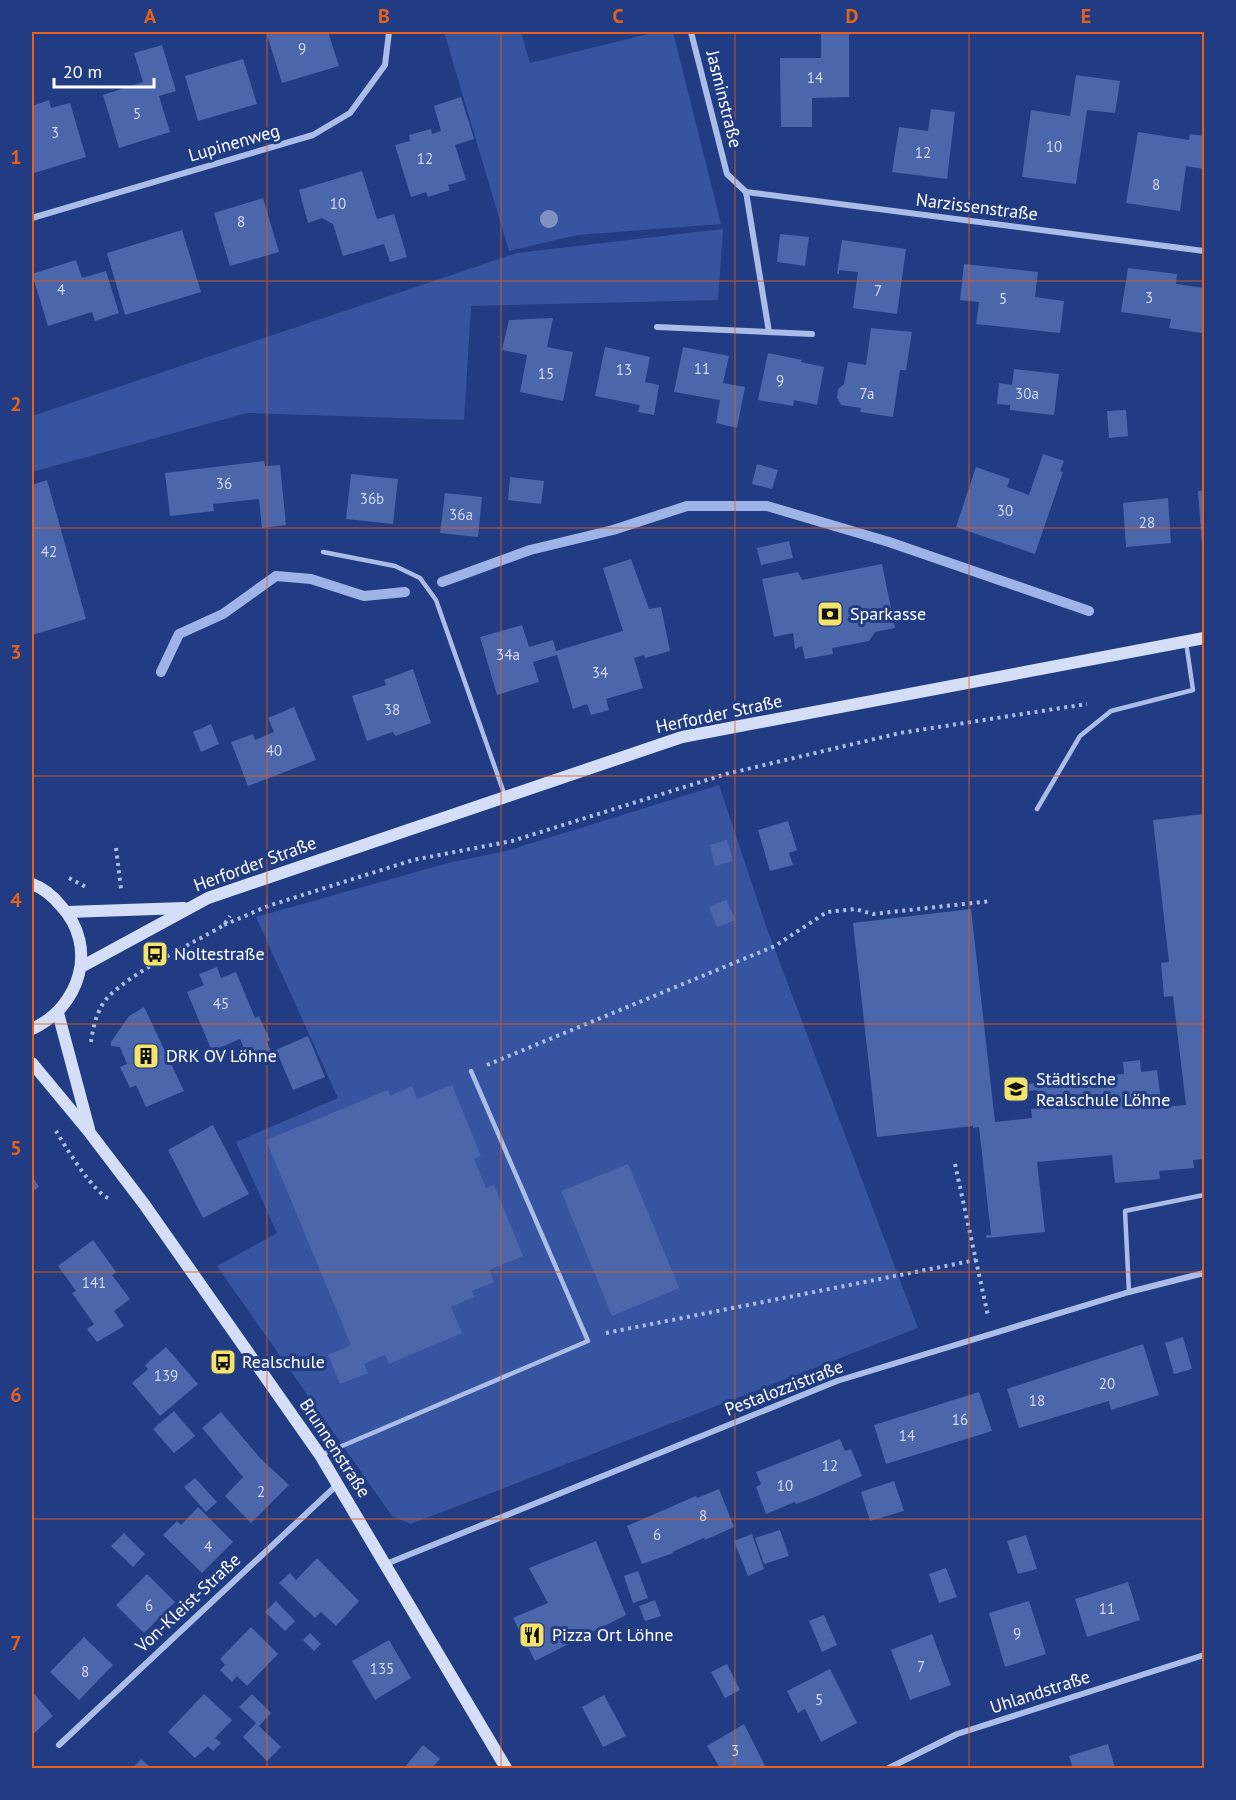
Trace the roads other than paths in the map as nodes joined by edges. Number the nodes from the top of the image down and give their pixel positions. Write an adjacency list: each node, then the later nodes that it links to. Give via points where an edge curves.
1 (389, 32): 4 (street, Lupinenweg, via 385,65 350,113 313,135)
2 (691, 32): 3 (street, Jasminstraße, via 727,174)
3 (746, 192): 5 (street, Narzissenstraße); 7 (street)
4 (32, 218)
5 (1204, 251)
6 (657, 327): 7 (street)
7 (769, 332): 8 (street)
8 (812, 334)
9 (323, 552): 12 (lane, via 395,566 420,578 436,600)
10 (1204, 638): 11 (main road, Herforder Straße)
11 (1186, 642): 12 (main road, Herforder Straße, via 682,736); 13 (lane, via 1193,690 1111,711 1080,736)
12 (506, 797): 15 (main road, Herforder Straße)
13 (1037, 809)
14 (32, 884): 16 (main road, via 54,897)
15 (189, 907): 16 (main road, Herforder Straße); 17 (main road, Herforder Straße)
16 (67, 912): 17 (main road, via 81,948)
17 (81, 967): 18 (main road, via 69,1000)
18 (58, 1013): 19 (main road); 22 (main road, Brunnenstraße)
19 (32, 1029)
20 (32, 1063): 22 (main road, Brunnenstraße)
21 (471, 1071): 26 (lane, via 588,1341)
22 (90, 1133): 26 (main road, Brunnenstraße)
23 (1204, 1195): 25 (lane, via 1125,1211)
24 (1204, 1273): 25 (street, Pestalozzistraße)
25 (1130, 1292): 28 (street, Pestalozzistraße, via 837,1381)
26 (320, 1455): 27 (main road, Brunnenstraße)
27 (338, 1484): 28 (main road, Brunnenstraße); 30 (street, Von-Kleist-Straße)
28 (386, 1564): 31 (main road, Brunnenstraße)
29 (1204, 1655): 32 (street, Uhlandstraße, via 957,1734)
30 (59, 1744)
31 (506, 1768)
32 (889, 1768)

